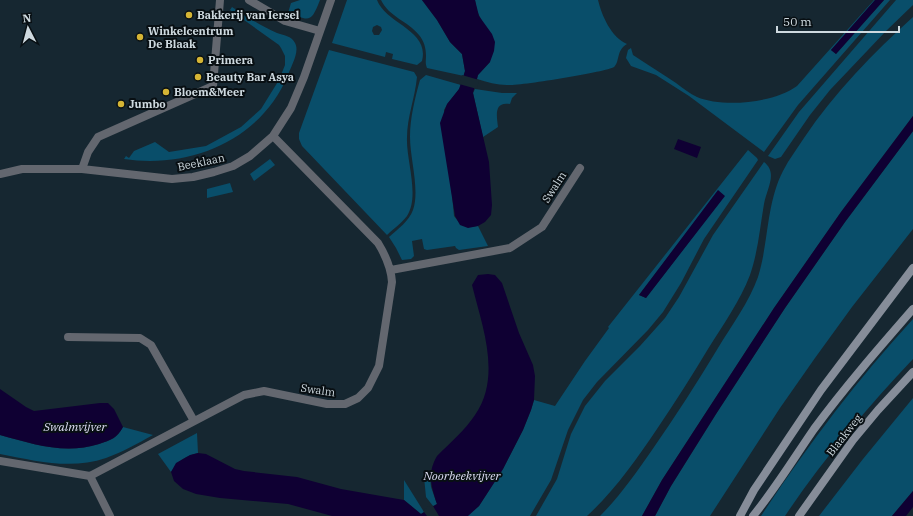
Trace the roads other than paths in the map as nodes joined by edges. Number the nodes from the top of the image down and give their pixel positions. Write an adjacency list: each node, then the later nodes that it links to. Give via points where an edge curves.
1 (220, 0): 7 (street, via 213,86 98,137 88,152)
2 (249, 0): 4 (street, via 285,21)
3 (331, 0): 4 (street, Beeklaan)
4 (320, 31): 5 (street, Beeklaan, via 291,108)
5 (273, 136): 7 (street, Beeklaan, via 250,156 233,166 193,177 172,179); 10 (street, Swalm, via 378,243)
6 (580, 168): 10 (street, Swalm, via 542,227 510,248)
7 (82, 169): 8 (street, Beeklaan, via 22,168)
8 (0, 174)
9 (913, 268): 18 (main road, via 817,396 754,490)
10 (391, 270): 14 (street, Swalm, via 392,282 379,366 368,388 358,398 345,404 327,404 264,391 244,395)
11 (913, 309): 19 (main road, via 837,399)
12 (68, 337): 14 (street, via 140,338 151,345)
13 (913, 372): 20 (main road, Blaakweg, via 853,440)
14 (194, 421): 16 (street, Swalm)
15 (0, 461): 16 (street)
16 (90, 476): 17 (street)
17 (110, 516)
18 (740, 516)
19 (753, 516)
20 (799, 516)

